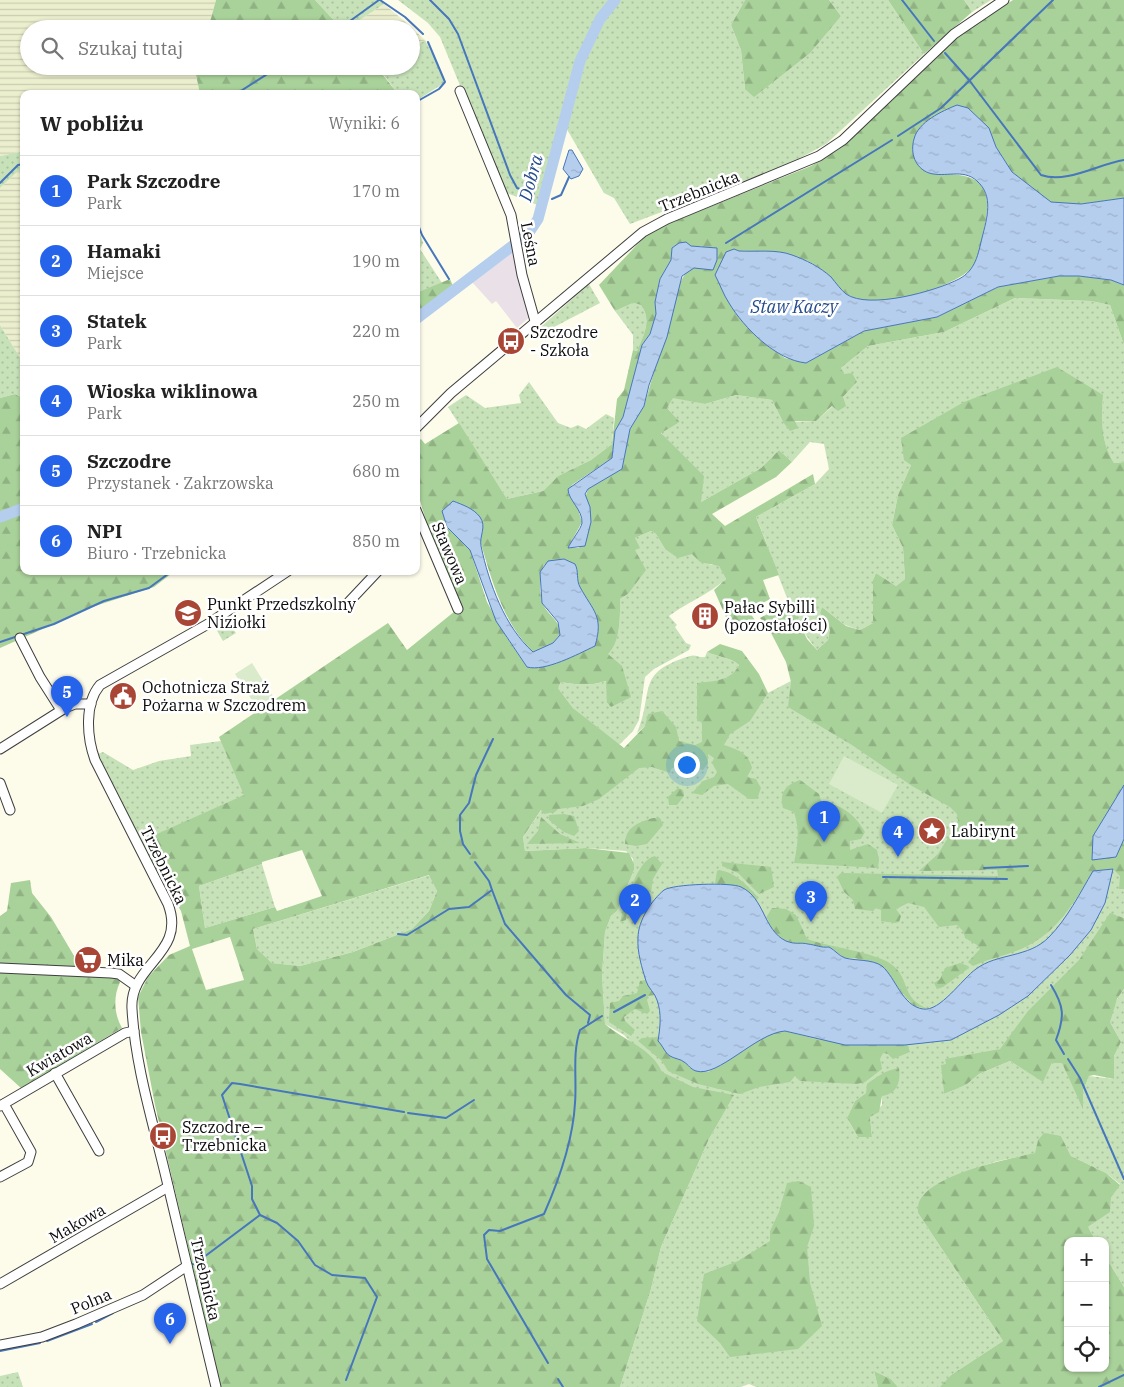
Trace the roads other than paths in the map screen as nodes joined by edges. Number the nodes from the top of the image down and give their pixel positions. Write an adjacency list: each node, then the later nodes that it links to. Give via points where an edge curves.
1 (1004, 0): 3 (street, Trzebnicka, via 954,34 843,140 819,156 654,225)
2 (460, 91): 3 (street, Leśna, via 508,209)
3 (535, 322): 4 (street, Trzebnicka, via 451,393)
4 (420, 424)
5 (420, 531): 9 (street, Stawowa)
6 (282, 575): 11 (street, Trzebnicka, via 208,624 100,685)
7 (374, 575): 8 (street)
8 (346, 605)
9 (458, 609)
10 (20, 638): 12 (street)
11 (91, 704): 12 (street, via 75,704); 17 (street, Trzebnicka, via 90,748 94,760 172,917 170,939)
12 (61, 710): 13 (street)
13 (0, 750)
14 (0, 783): 15 (street)
15 (10, 810)
16 (0, 968): 17 (street, via 119,974)
17 (136, 986): 18 (street, Trzebnicka, via 132,1003)
18 (134, 1031): 19 (street, Kwiatowa, via 126,1032); 23 (street, Trzebnicka)
19 (55, 1073): 20 (street, Kwiatowa); 21 (street)
20 (2, 1105): 22 (street, via 31,1152 28,1162)
21 (99, 1151)
22 (0, 1177)
23 (168, 1187): 24 (street, Trzebnicka); 25 (street, Makowa)
24 (187, 1266): 26 (street, Polna, via 143,1295 76,1324 42,1337); 27 (street, Trzebnicka)
25 (0, 1284)
26 (0, 1345)
27 (216, 1387)

